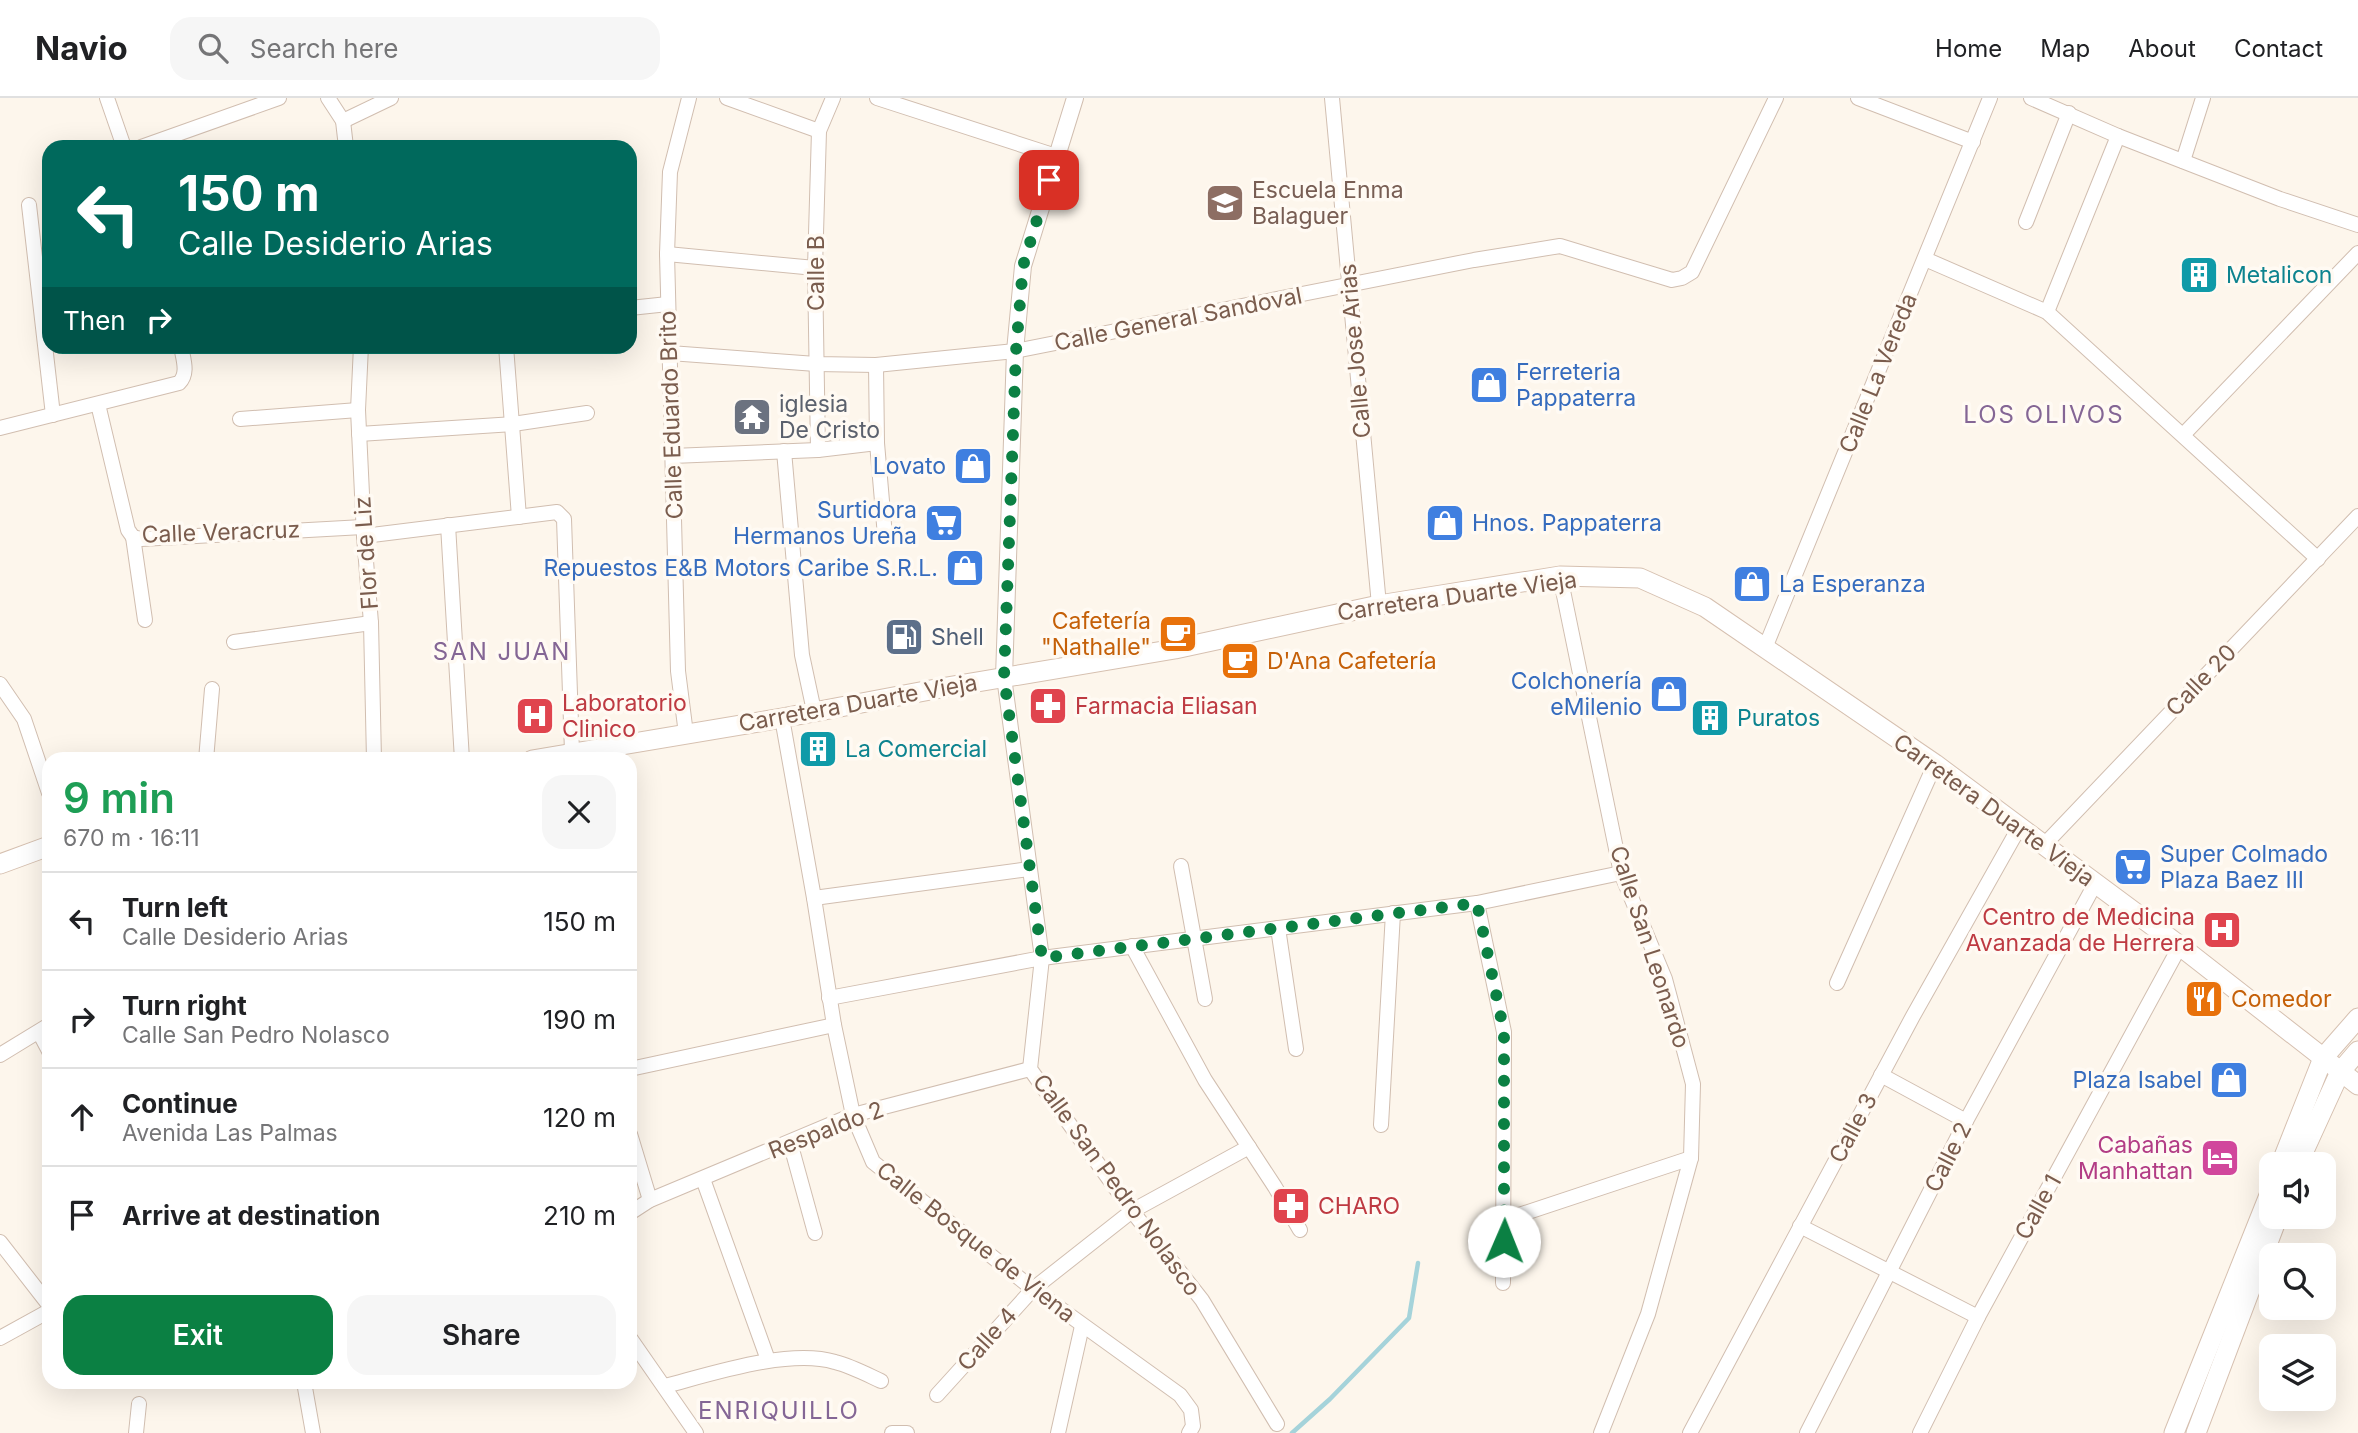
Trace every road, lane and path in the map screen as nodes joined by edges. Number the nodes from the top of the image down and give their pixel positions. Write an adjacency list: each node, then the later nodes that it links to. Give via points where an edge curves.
1 (107, 98): 20 (street)
2 (279, 98): 21 (street)
3 (328, 98): 17 (street)
4 (391, 98): 17 (street)
5 (689, 98): 30 (street, Calle Eduardo Brito, via 670,172)
6 (727, 98): 18 (street)
7 (833, 98): 18 (street, Calle B)
8 (877, 98): 24 (street)
9 (1075, 98): 24 (street)
10 (1332, 98): 33 (street, Calle Jose Arias)
11 (1776, 98): 33 (street, Calle General Sandoval, via 1692,272 1682,278 1672,280 1560,246)
12 (1858, 98): 23 (street)
13 (1990, 98): 23 (street, Calle La Vereda)
14 (2031, 98): 16 (street)
15 (2203, 98): 25 (street)
16 (2069, 113): 19 (street); 27 (street)
17 (342, 121): 22 (street)
18 (819, 131): 32 (street, Calle B)
19 (2118, 136): 25 (street); 37 (street)
20 (122, 140)
21 (161, 140)
22 (345, 140)
23 (1973, 142): 31 (street, Calle La Vereda)
24 (1056, 156): 38 (street, via 1023,266)
25 (2183, 161): 28 (street)
26 (29, 205): 34 (street)
27 (2026, 222)
28 (2358, 225)
29 (2358, 253): 54 (street)
30 (667, 254): 32 (street); 35 (street, Calle Eduardo Brito)
31 (1926, 259): 37 (street); 71 (street, Calle La Vereda)
32 (815, 268): 44 (street, Calle B)
33 (1348, 285): 38 (street, Calle General Sandoval); 67 (street, Calle Jose Arias)
34 (42, 289)
35 (668, 304): 36 (street); 39 (street, Calle Eduardo Brito)
36 (637, 308)
37 (2047, 312): 54 (street)
38 (1016, 351): 45 (street, Calle General Sandoval); 72 (street)
39 (670, 353): 44 (street, Calle General Sandoval); 58 (street, Calle Eduardo Brito)
40 (48, 354): 49 (street)
41 (182, 354): 46 (street, via 184,378 180,383)
42 (361, 354): 47 (street, Flor de Liz)
43 (507, 354): 51 (street)
44 (816, 364): 45 (street, Calle General Sandoval); 56 (street, Calle B)
45 (876, 365): 55 (street)
46 (98, 404): 49 (street); 64 (street, Calle Veracruz)
47 (358, 410): 50 (street); 53 (street, Flor de Liz)
48 (587, 413): 51 (street)
49 (52, 415): 52 (street)
50 (240, 419)
51 (513, 424): 53 (street); 60 (street)
52 (0, 428)
53 (359, 434): 62 (street, Flor de Liz)
54 (2183, 435): 65 (street)
55 (877, 443): 56 (street); 63 (street)
56 (818, 450): 57 (street)
57 (784, 451): 58 (street); 75 (street, via 802,655)
58 (672, 456): 77 (street, Calle Eduardo Brito, via 678,671)
59 (2358, 516): 65 (street, Calle 20)
60 (519, 517): 61 (street, Calle Veracruz); 81 (street, Calle Veracruz, via 558,512 564,519)
61 (448, 525): 62 (street, Calle Veracruz); 80 (street)
62 (364, 531): 64 (street, Calle Veracruz); 69 (street, Flor de Liz)
63 (885, 536)
64 (133, 537): 68 (street)
65 (2318, 559): 86 (street, Calle 20)
66 (1560, 576): 67 (main road, Carretera Duarte Vieja); 71 (main road, Carretera Duarte Vieja, via 1640,578 1705,607); 91 (street, Calle San Leonardo)
67 (1379, 605): 72 (main road, Carretera Duarte Vieja, via 1175,649)
68 (145, 620)
69 (371, 623): 70 (street); 79 (street, Flor de Liz)
70 (234, 642)
71 (1765, 648): 83 (main road, Carretera Duarte Vieja)
72 (1004, 677): 75 (main road, Carretera Duarte Vieja); 90 (street, Calle San Pedro Nolasco)
73 (0, 684): 84 (street, via 24,719)
74 (212, 689): 78 (street)
75 (814, 711): 76 (main road, Carretera Duarte Vieja)
76 (782, 718): 77 (main road, Carretera Duarte Vieja); 93 (street, Calle Bosque de Viena)
77 (686, 734): 82 (main road, Carretera Duarte Vieja)
78 (207, 752)
79 (374, 752)
80 (462, 752)
81 (565, 752)
82 (582, 752)
83 (1935, 764): 85 (main road, Carretera Duarte Vieja); 101 (street)
84 (42, 772)
85 (2020, 826): 86 (main road, Carretera Duarte Vieja); 114 (street, Calle 3)
86 (2044, 845): 92 (main road, Carretera Duarte Vieja)
87 (42, 849): 88 (main road)
88 (0, 864)
89 (1181, 866): 97 (street)
90 (1029, 869): 93 (street); 100 (street, Calle San Pedro Nolasco)
91 (1621, 873): 94 (street); 124 (street, Calle San Leonardo, via 1665,979 1693,1084)
92 (2095, 884): 99 (main road, Carretera Duarte Vieja); 117 (street, Calle 2)
93 (814, 898): 102 (street, Calle Bosque de Viena)
94 (1477, 903): 95 (street); 129 (street, via 1504,1032)
95 (1393, 913): 96 (street); 118 (street)
96 (1278, 928): 97 (street); 107 (street)
97 (1194, 938): 98 (street); 103 (street)
98 (1132, 946): 100 (street); 120 (street, via 1205,1080)
99 (2180, 946): 110 (main road, Carretera Duarte Vieja); 141 (street, Calle 1)
100 (1042, 958): 102 (street); 112 (street, Calle San Pedro Nolasco)
101 (1837, 983)
102 (829, 998): 105 (street, Calle Bosque de Viena)
103 (1205, 999)
104 (2358, 1018): 110 (main road)
105 (834, 1025): 111 (street); 116 (street, Calle Bosque de Viena)
106 (42, 1030): 109 (street)
107 (1296, 1049)
108 (2358, 1051): 113 (main road)
109 (0, 1055)
110 (2323, 1058): 113 (main road, Carretera Duarte Vieja); 121 (main road)
111 (637, 1067)
112 (1030, 1069): 116 (street, Respaldo 2); 128 (street, Calle San Pedro Nolasco)
113 (2340, 1072): 115 (main road, Carretera Duarte Vieja); 122 (main road)
114 (1881, 1075): 117 (street); 131 (street, Calle 3)
115 (2358, 1085)
116 (853, 1115): 119 (street, Respaldo 2); 138 (street, Calle Bosque de Viena, via 873,1162)
117 (1966, 1121): 136 (street, Calle 2)
118 (1381, 1125)
119 (790, 1142): 125 (street, Respaldo 2); 134 (street)
120 (1249, 1147): 128 (street, Calle 4); 133 (street)
121 (2286, 1152)
122 (2303, 1152)
123 (637, 1157): 126 (street)
124 (1691, 1158): 129 (street); 160 (street, Calle San Leonardo, via 1648,1314)
125 (703, 1179): 126 (street, Respaldo 2); 145 (street)
126 (650, 1200): 127 (street, Respaldo 2)
127 (637, 1208)
128 (1132, 1211): 138 (street, Calle 4); 151 (street, Calle San Pedro Nolasco, via 1202,1300)
129 (1504, 1220): 137 (street)
130 (2259, 1220): 163 (main road)
131 (1800, 1226): 136 (street); 153 (street, Calle 3)
132 (2273, 1229): 164 (main road)
133 (1300, 1230)
134 (815, 1233)
135 (0, 1242): 139 (street)
136 (1890, 1270): 141 (street); 161 (street, Calle 2)
137 (1503, 1283)
138 (1033, 1289): 142 (street, Calle Bosque de Viena); 149 (street, Calle 4)
139 (42, 1296)
140 (42, 1315): 143 (street)
141 (1978, 1317): 162 (street, Calle 1)
142 (1082, 1326): 152 (street, Calle Bosque de Viena, via 1180,1395 1191,1410); 159 (street)
143 (0, 1338)
144 (637, 1348): 147 (street)
145 (768, 1360): 146 (street, via 834,1361); 147 (street)
146 (881, 1381)
147 (664, 1386): 156 (street)
148 (304, 1389): 155 (street)
149 (937, 1395)
150 (139, 1405): 154 (street)
151 (1277, 1424)
152 (1191, 1430)
153 (1696, 1431)
154 (136, 1433)
155 (313, 1433)
156 (696, 1433)
157 (892, 1433): 158 (street)
158 (907, 1433)
159 (1058, 1433)
160 (1601, 1433)
161 (1807, 1433)
162 (1920, 1433)
163 (2174, 1433)
164 (2196, 1433)

